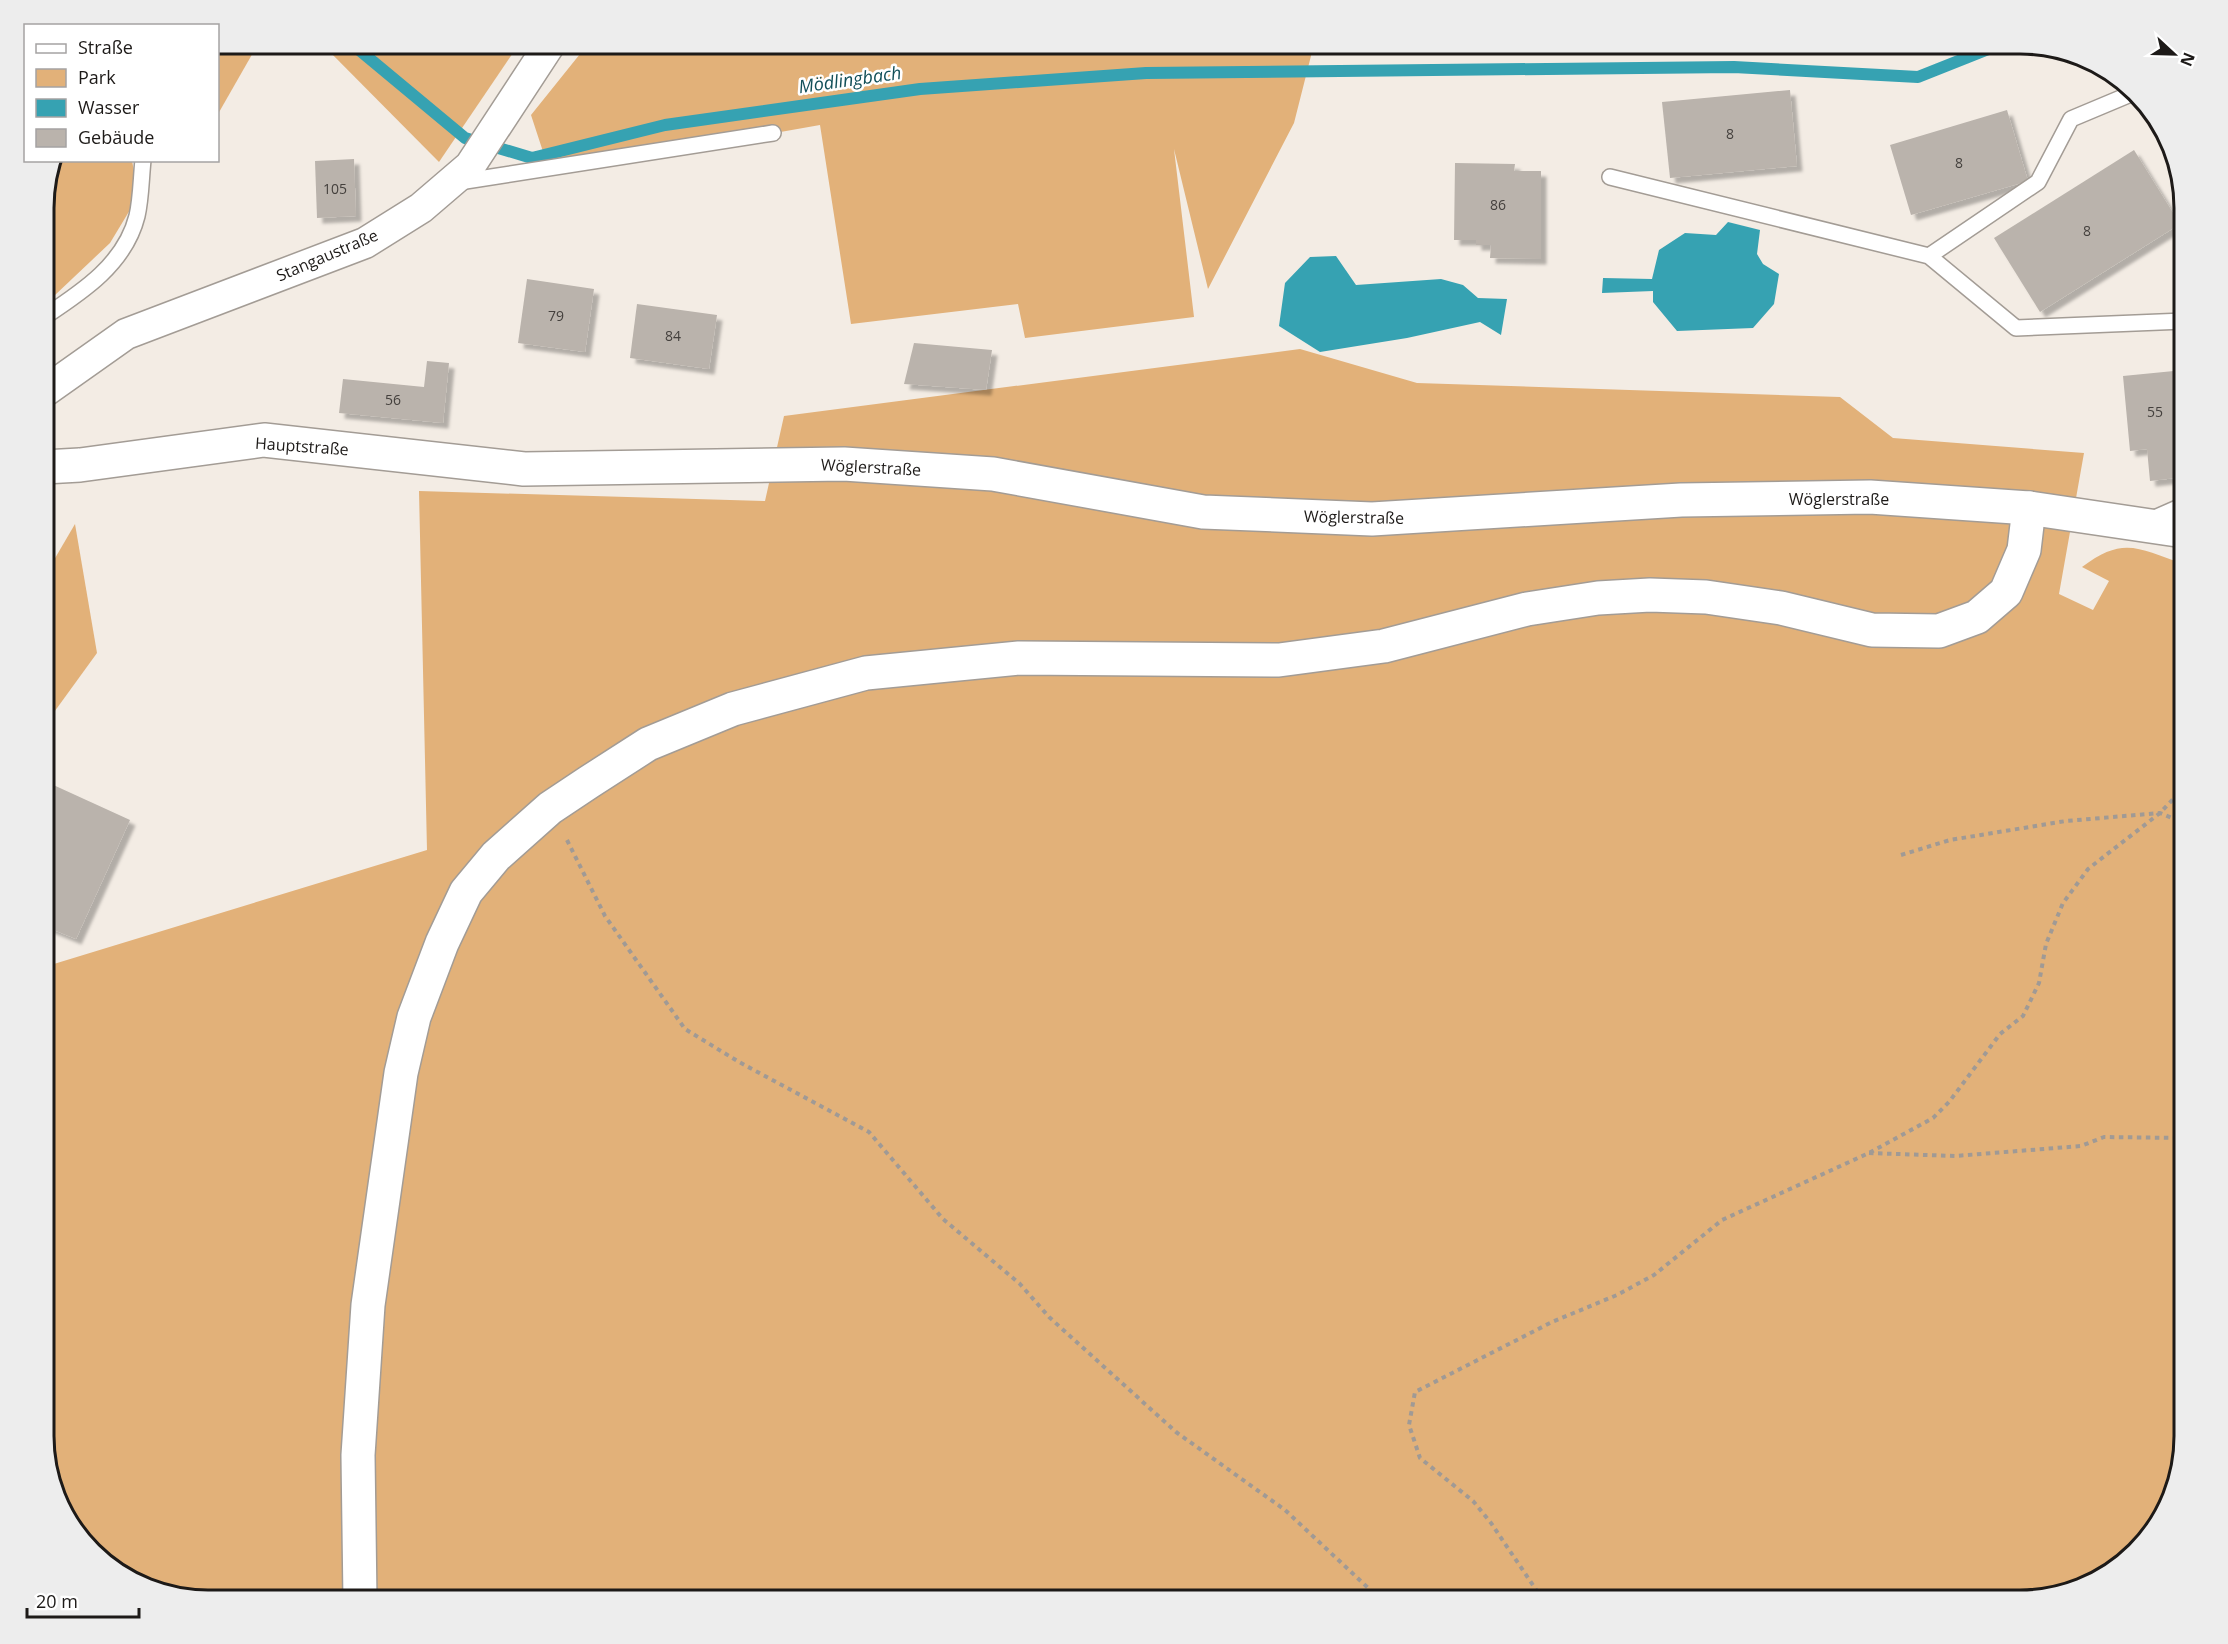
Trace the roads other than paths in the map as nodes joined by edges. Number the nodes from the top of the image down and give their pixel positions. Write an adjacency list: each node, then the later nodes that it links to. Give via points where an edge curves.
1 (544, 54): 5 (street, Stangaustraße, via 500,123)
2 (2126, 96): 7 (lane, via 2071,119 2038,182)
3 (773, 133): 5 (lane)
4 (143, 162): 8 (lane, via 136,217 124,249 102,274)
5 (460, 175): 10 (street, Stangaustraße, via 421,208 365,243 126,334)
6 (1610, 177): 7 (lane)
7 (1929, 256): 9 (lane, via 2016,328)
8 (54, 310)
9 (2174, 321)
10 (54, 385)
11 (54, 466): 12 (main road, Hauptstraße, via 264,440)
12 (524, 469): 13 (main road, Wöglerstraße, via 844,464 993,474 1203,512 1372,519 1680,500 1870,497)
13 (2029, 508): 15 (main road, Wöglerstraße); 17 (main road, via 2024,550 2006,592 1977,617 1939,631 1872,630 1781,608 1706,597 1598,598 1527,609 1384,646 1279,660 1019,658 866,673 733,709 648,744 550,808 496,856 466,892 414,1017 401,1073 368,1305 358,1455)
14 (2174, 509): 15 (lane)
15 (2141, 523): 16 (main road, Wöglerstraße)
16 (2174, 529)
17 (360, 1590)

